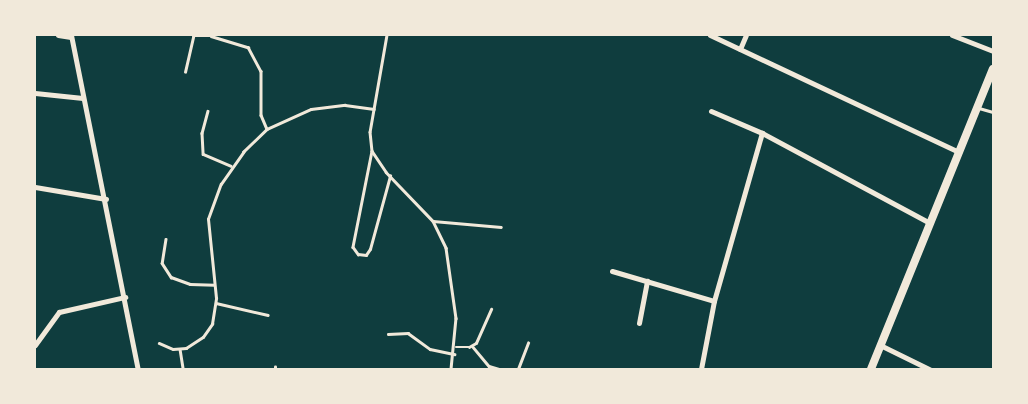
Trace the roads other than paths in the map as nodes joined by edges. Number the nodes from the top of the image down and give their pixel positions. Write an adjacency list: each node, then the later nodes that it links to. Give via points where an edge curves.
1 (58, 35): 6 (street)
2 (387, 35): 14 (lane)
3 (710, 35): 7 (street)
4 (746, 35): 7 (street)
5 (952, 35): 8 (street)
6 (71, 36): 12 (street)
7 (740, 49): 21 (street)
8 (993, 51)
9 (993, 69): 13 (main road)
10 (185, 72): 18 (lane, via 195,36 211,36 248,47 261,71 261,115)
11 (35, 93): 12 (street)
12 (84, 98): 25 (street)
13 (978, 107): 17 (lane); 21 (main road)
14 (374, 109): 18 (lane, via 345,105 311,109); 20 (lane)
15 (208, 111): 22 (lane, via 202,133 203,154)
16 (711, 111): 19 (street)
17 (993, 112)
18 (267, 129): 22 (lane)
19 (762, 133): 27 (street); 34 (street)
20 (372, 151): 23 (lane); 23 (lane, via 353,247 358,254 366,255 370,249)
21 (959, 152): 27 (main road)
22 (231, 166): 32 (lane, via 216,193 208,220)
23 (390, 176): 26 (lane)
24 (35, 187): 25 (street)
25 (106, 199): 33 (street)
26 (433, 221): 28 (lane); 45 (lane, via 450,260 455,290)
27 (930, 223): 43 (main road)
28 (501, 228)
29 (166, 240): 32 (lane, via 162,263 171,276 190,284)
30 (612, 271): 31 (street)
31 (647, 281): 34 (street); 38 (street)
32 (214, 285): 35 (lane)
33 (125, 297): 41 (street, via 59,312); 48 (street)
34 (714, 301): 53 (street)
35 (216, 303): 37 (lane); 46 (lane, via 215,318 204,337)
36 (491, 309): 44 (lane)
37 (268, 315)
38 (639, 323)
39 (388, 334): 47 (lane, via 408,333 430,349)
40 (528, 343): 52 (lane)
41 (35, 344)
42 (160, 344): 46 (lane)
43 (880, 345): 54 (main road); 55 (street)
44 (472, 346): 45 (lane); 51 (lane, via 489,366)
45 (456, 347): 47 (lane)
46 (180, 349): 49 (lane)
47 (454, 354): 50 (lane)
48 (138, 369)
49 (183, 369)
50 (452, 369)
51 (499, 369)
52 (518, 369)
53 (701, 369)
54 (871, 369)
55 (929, 369)

